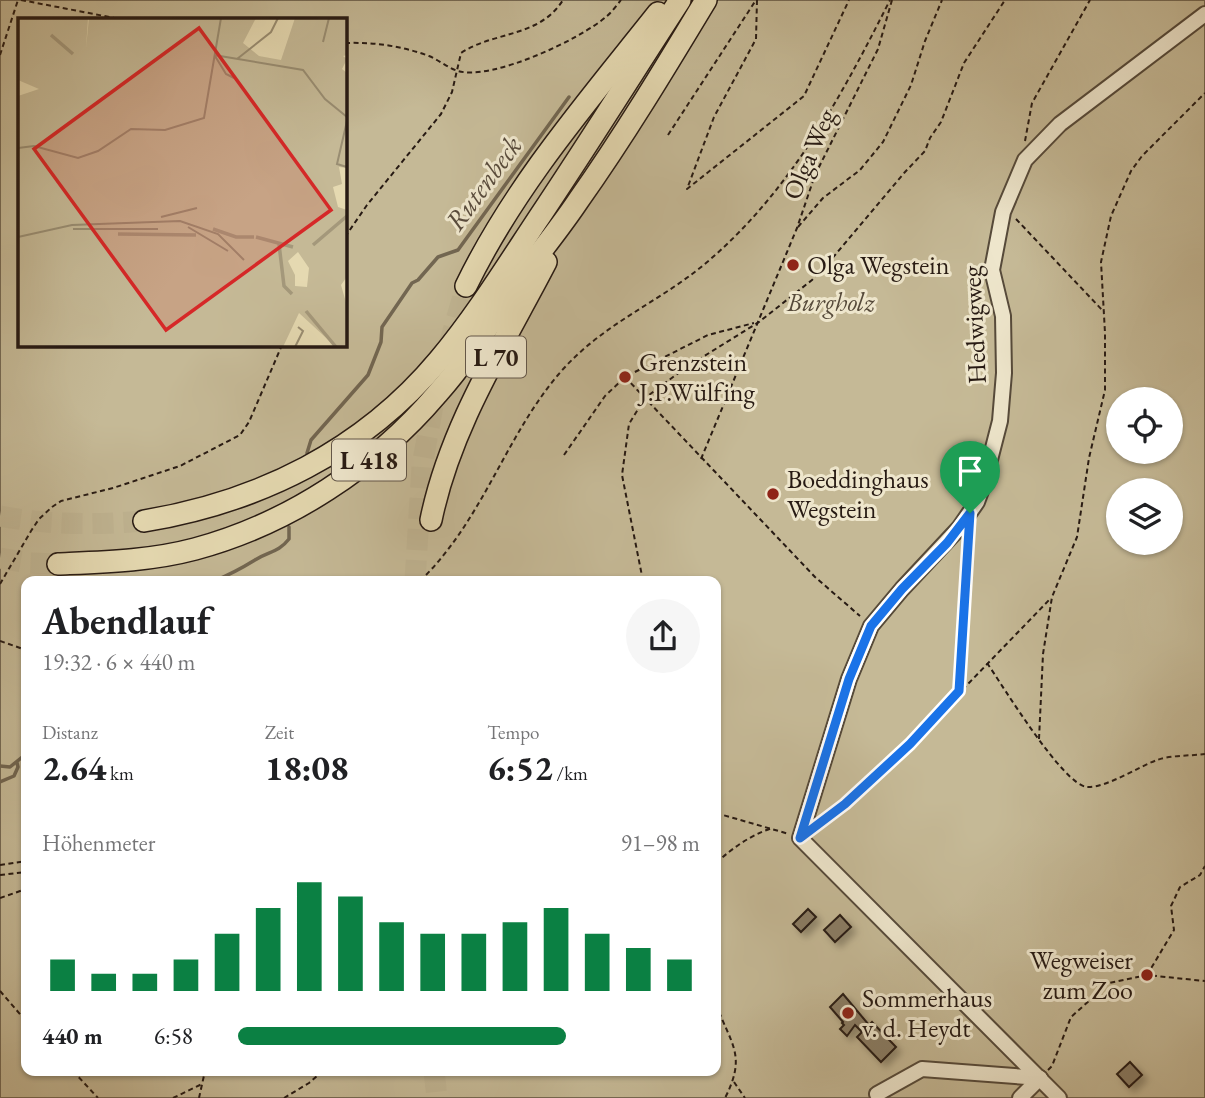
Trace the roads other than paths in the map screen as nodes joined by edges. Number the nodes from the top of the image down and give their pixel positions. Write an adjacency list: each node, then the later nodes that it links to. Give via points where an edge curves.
1 (668, 0): 6 (highway, via 528,182)
2 (680, 0): 8 (highway, L 418, via 500,276 453,342 397,404 336,451 292,476 210,508)
3 (706, 0): 5 (highway, L 418)
4 (1205, 14): 10 (street, Hedwigweg, via 1070,116 1025,160 1005,207 992,270 1003,316 1003,373 1000,421 984,483 970,513 947,543 871,626 849,679 800,838)
5 (578, 201): 7 (highway, L 70, via 456,437); 9 (highway, L 418, via 439,393 398,436 343,479 282,515 213,544 112,562)
6 (466, 286)
7 (431, 520)
8 (144, 521)
9 (58, 564)
10 (1040, 1078): 11 (street, via 922,1069); 12 (street); 13 (street)
11 (877, 1094)
12 (1020, 1098)
13 (1059, 1098)

